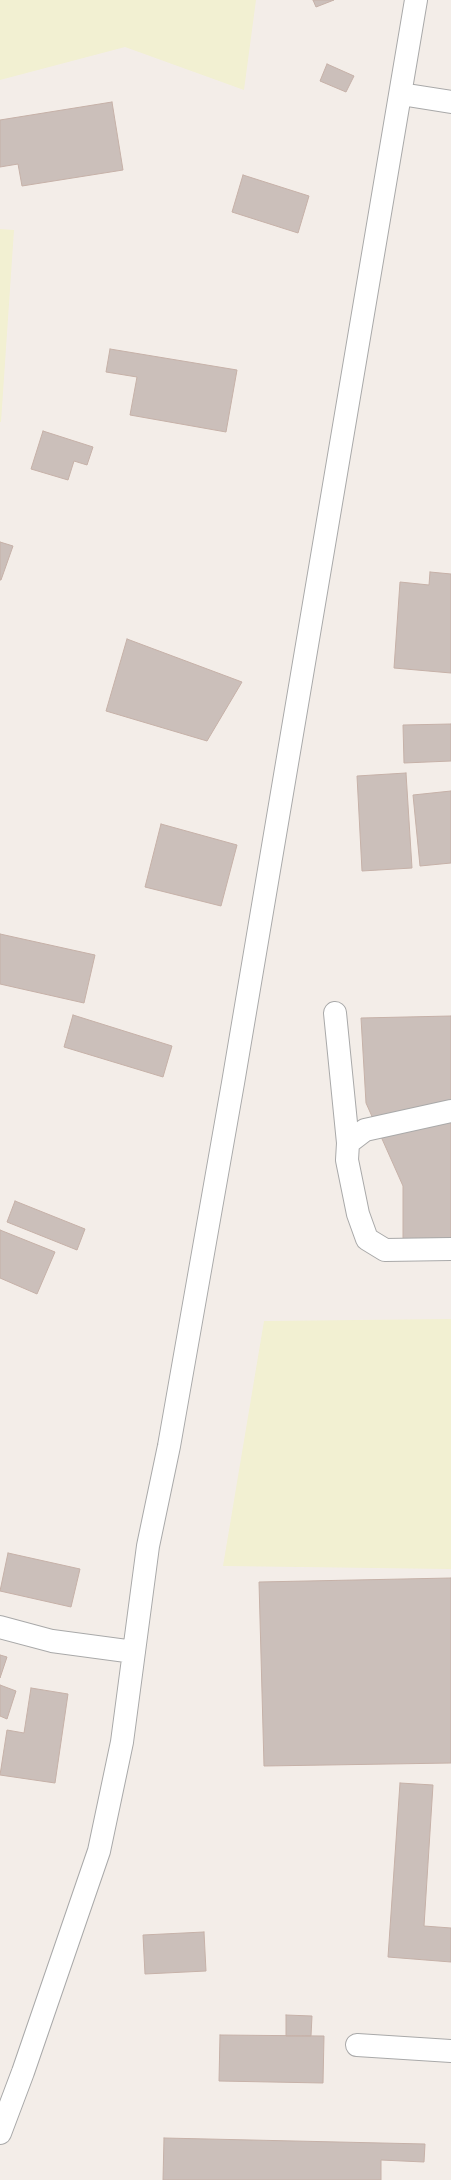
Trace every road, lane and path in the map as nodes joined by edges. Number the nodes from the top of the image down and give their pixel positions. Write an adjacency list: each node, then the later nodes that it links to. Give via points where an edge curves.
1 (416, 0): 2 (street)
2 (401, 94): 3 (street); 9 (street, via 314,592 234,1075 169,1446 148,1546)
3 (451, 102)
4 (335, 1013): 6 (street)
5 (451, 1111): 6 (street, via 365,1130)
6 (348, 1143): 7 (street, via 347,1160 358,1214 367,1239 385,1250)
7 (451, 1249)
8 (0, 1627): 9 (street, via 52,1641)
9 (134, 1652): 12 (street, via 122,1742 99,1851)
10 (358, 2045): 11 (street)
11 (451, 2051)
12 (0, 2133)

